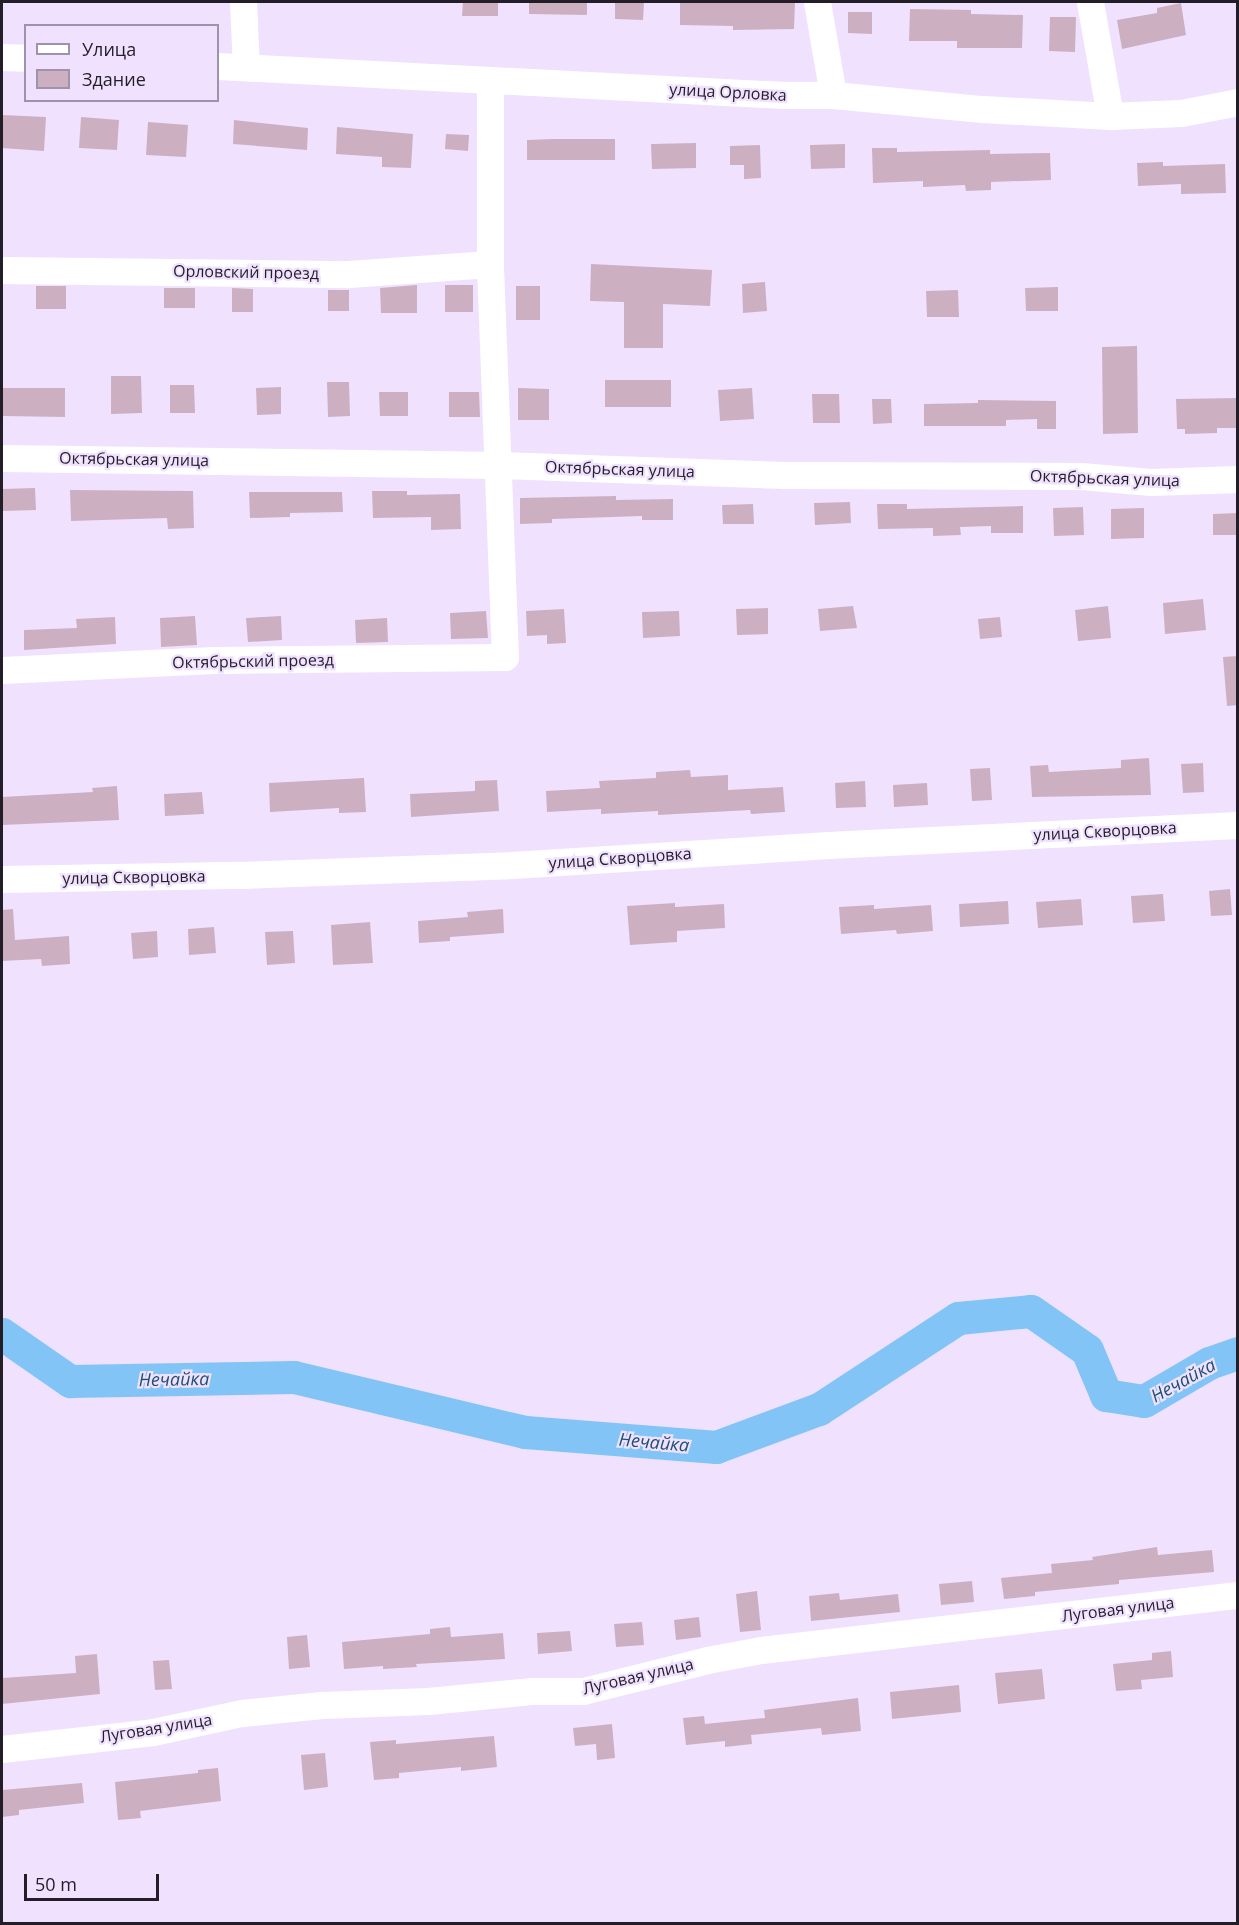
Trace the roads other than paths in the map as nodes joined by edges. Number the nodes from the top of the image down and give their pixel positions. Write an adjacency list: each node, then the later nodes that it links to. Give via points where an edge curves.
1 (243, 2): 7 (street)
2 (817, 2): 9 (street)
3 (1090, 2): 11 (street)
4 (2, 57): 5 (street)
5 (24, 58)
6 (219, 66): 7 (street, улица Орловка)
7 (246, 67): 8 (street, улица Орловка)
8 (490, 81): 9 (street, улица Орловка); 12 (street)
9 (833, 95): 11 (street, улица Орловка)
10 (1238, 102): 11 (street, улица Орловка, via 1181,113)
11 (1110, 116)
12 (490, 264): 13 (street, Орловский проезд, via 349,274); 15 (street)
13 (2, 270)
14 (2, 458): 15 (street, Октябрьская улица)
15 (498, 465): 16 (street, Октябрьская улица, via 785,475 1081,476 1151,482); 17 (street, Октябрьский проезд, via 505,657 214,660)
16 (1238, 478)
17 (2, 670)
18 (1238, 825): 19 (street, улица Скворцовка, via 512,865)
19 (2, 879)
20 (1238, 1595): 21 (street, Луговая улица, via 761,1650 583,1691 322,1705 242,1713 153,1732)
21 (2, 1749)

